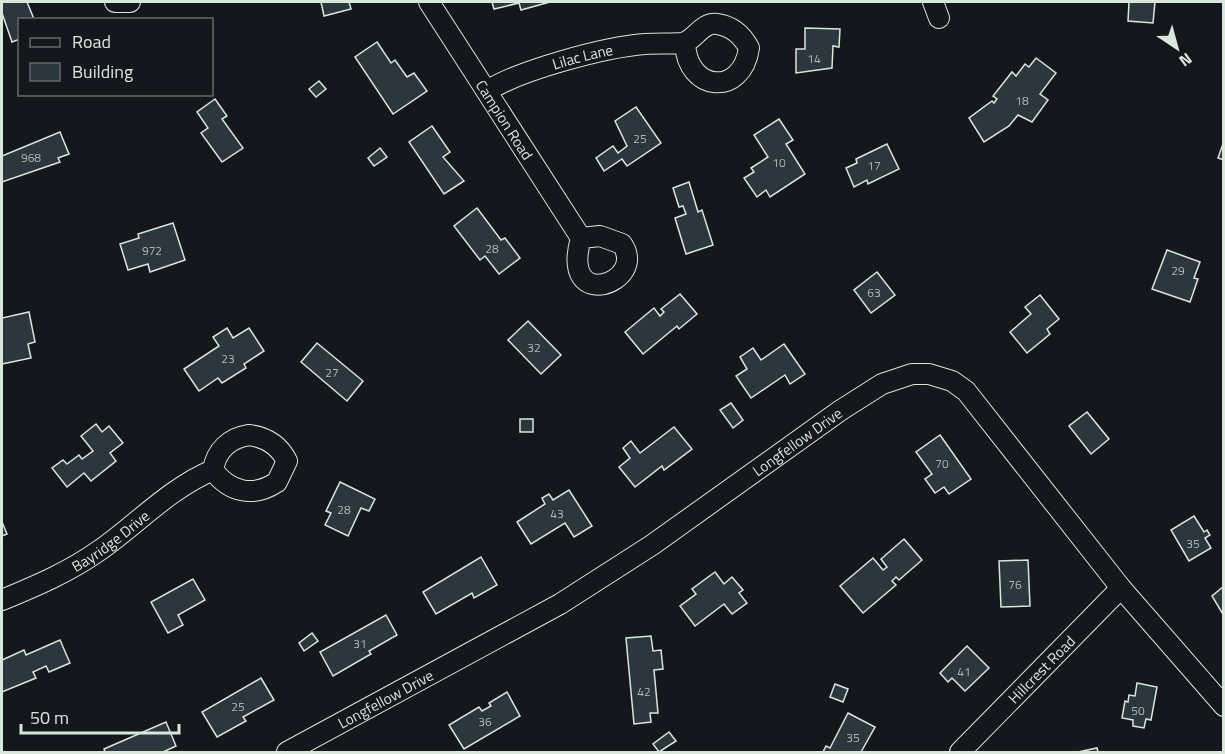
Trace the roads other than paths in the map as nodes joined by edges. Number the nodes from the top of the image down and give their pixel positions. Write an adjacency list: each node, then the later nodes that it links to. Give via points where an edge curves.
1 (115, 2): 2 (street)
2 (130, 2)
3 (429, 2): 5 (street, Campion Road)
4 (685, 43): 5 (street, Lilac Lane, via 643,44 578,58 504,80)
5 (487, 91): 6 (street, Campion Road)
6 (581, 238)
7 (213, 470): 9 (street, Bayridge Drive, via 180,487 101,550 66,572)
8 (1121, 588): 10 (street, Longfellow Drive); 11 (street, Longfellow Drive, via 966,391 941,376 912,374 868,392 652,545 560,604); 12 (street, Hillcrest Road)
9 (2, 600)
10 (1224, 706)
11 (287, 753)
12 (960, 753)

